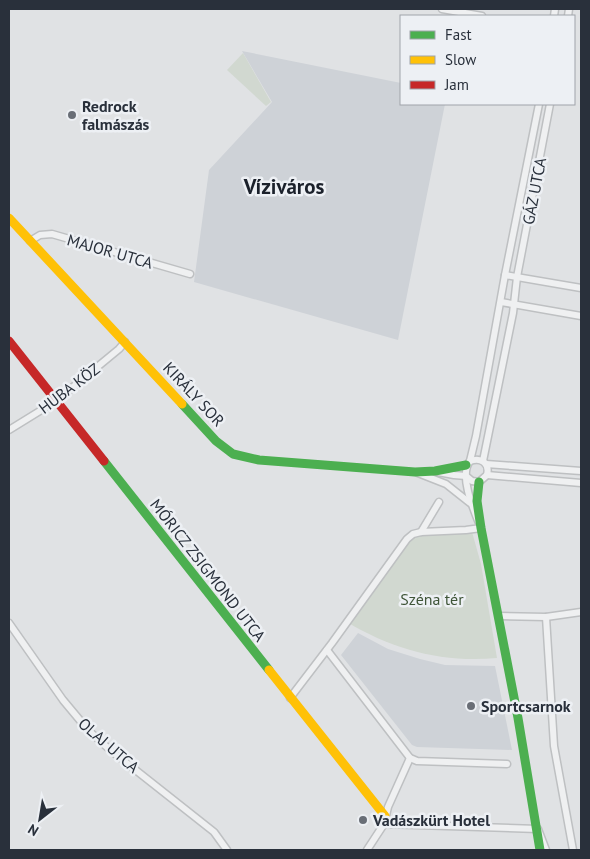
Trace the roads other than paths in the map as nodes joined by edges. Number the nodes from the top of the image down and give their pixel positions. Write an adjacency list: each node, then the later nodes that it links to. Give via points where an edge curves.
1 (442, 9): 2 (street)
2 (476, 15)
3 (539, 105): 8 (street, GÁZ UTCA)
4 (550, 105): 9 (street, GÁZ UTCA)
5 (9, 218): 6 (street, KIRÁLY SOR)
6 (30, 241): 7 (street, MAJOR UTCA, via 40,235 52,234); 15 (street, KIRÁLY SOR)
7 (190, 274)
8 (505, 275): 9 (street); 11 (street, GÁZ UTCA)
9 (517, 277): 10 (street); 12 (street, GÁZ UTCA)
10 (581, 288)
11 (501, 302): 12 (street); 18 (street, GÁZ UTCA)
12 (513, 304): 13 (street); 19 (street, GÁZ UTCA)
13 (581, 316)
14 (9, 341): 16 (street, MÓRICZ ZSIGMOND UTCA)
15 (125, 342): 16 (street, HUBA KÖZ); 22 (street, KIRÁLY SOR, via 216,441 233,454 258,460)
16 (56, 401): 17 (street, HUBA KÖZ); 36 (street, MÓRICZ ZSIGMOND UTCA)
17 (9, 430)
18 (468, 463): 19 (street, via 478,459); 20 (street, KIRÁLY SOR); 24 (street)
19 (484, 463): 21 (street); 23 (street, via 488,468)
20 (435, 471): 22 (street, KIRÁLY SOR); 24 (street, KIRÁLY SOR)
21 (581, 471)
22 (415, 472): 28 (street, KIRÁLY SOR, via 446,484)
23 (487, 475): 25 (street); 26 (street)
24 (466, 476): 25 (street); 28 (street)
25 (479, 482): 29 (street, via 477,501)
26 (581, 483)
27 (439, 502): 30 (street)
28 (470, 503): 29 (street)
29 (482, 528): 30 (street); 32 (street)
30 (420, 532): 35 (street, via 407,539)
31 (581, 612): 33 (street)
32 (499, 616): 33 (street); 40 (street)
33 (546, 617): 45 (street, via 554,746)
34 (9, 623): 41 (street, OLAJ UTCA, via 81,723 214,832)
35 (327, 650): 36 (street); 37 (street)
36 (290, 698): 39 (street, MÓRICZ ZSIGMOND UTCA)
37 (410, 758): 38 (street, via 417,761); 39 (street)
38 (507, 764)
39 (384, 820): 40 (street); 42 (street)
40 (538, 829): 43 (street); 44 (street)
41 (227, 850)
42 (367, 850)
43 (540, 850)
44 (546, 850)
45 (573, 850)

